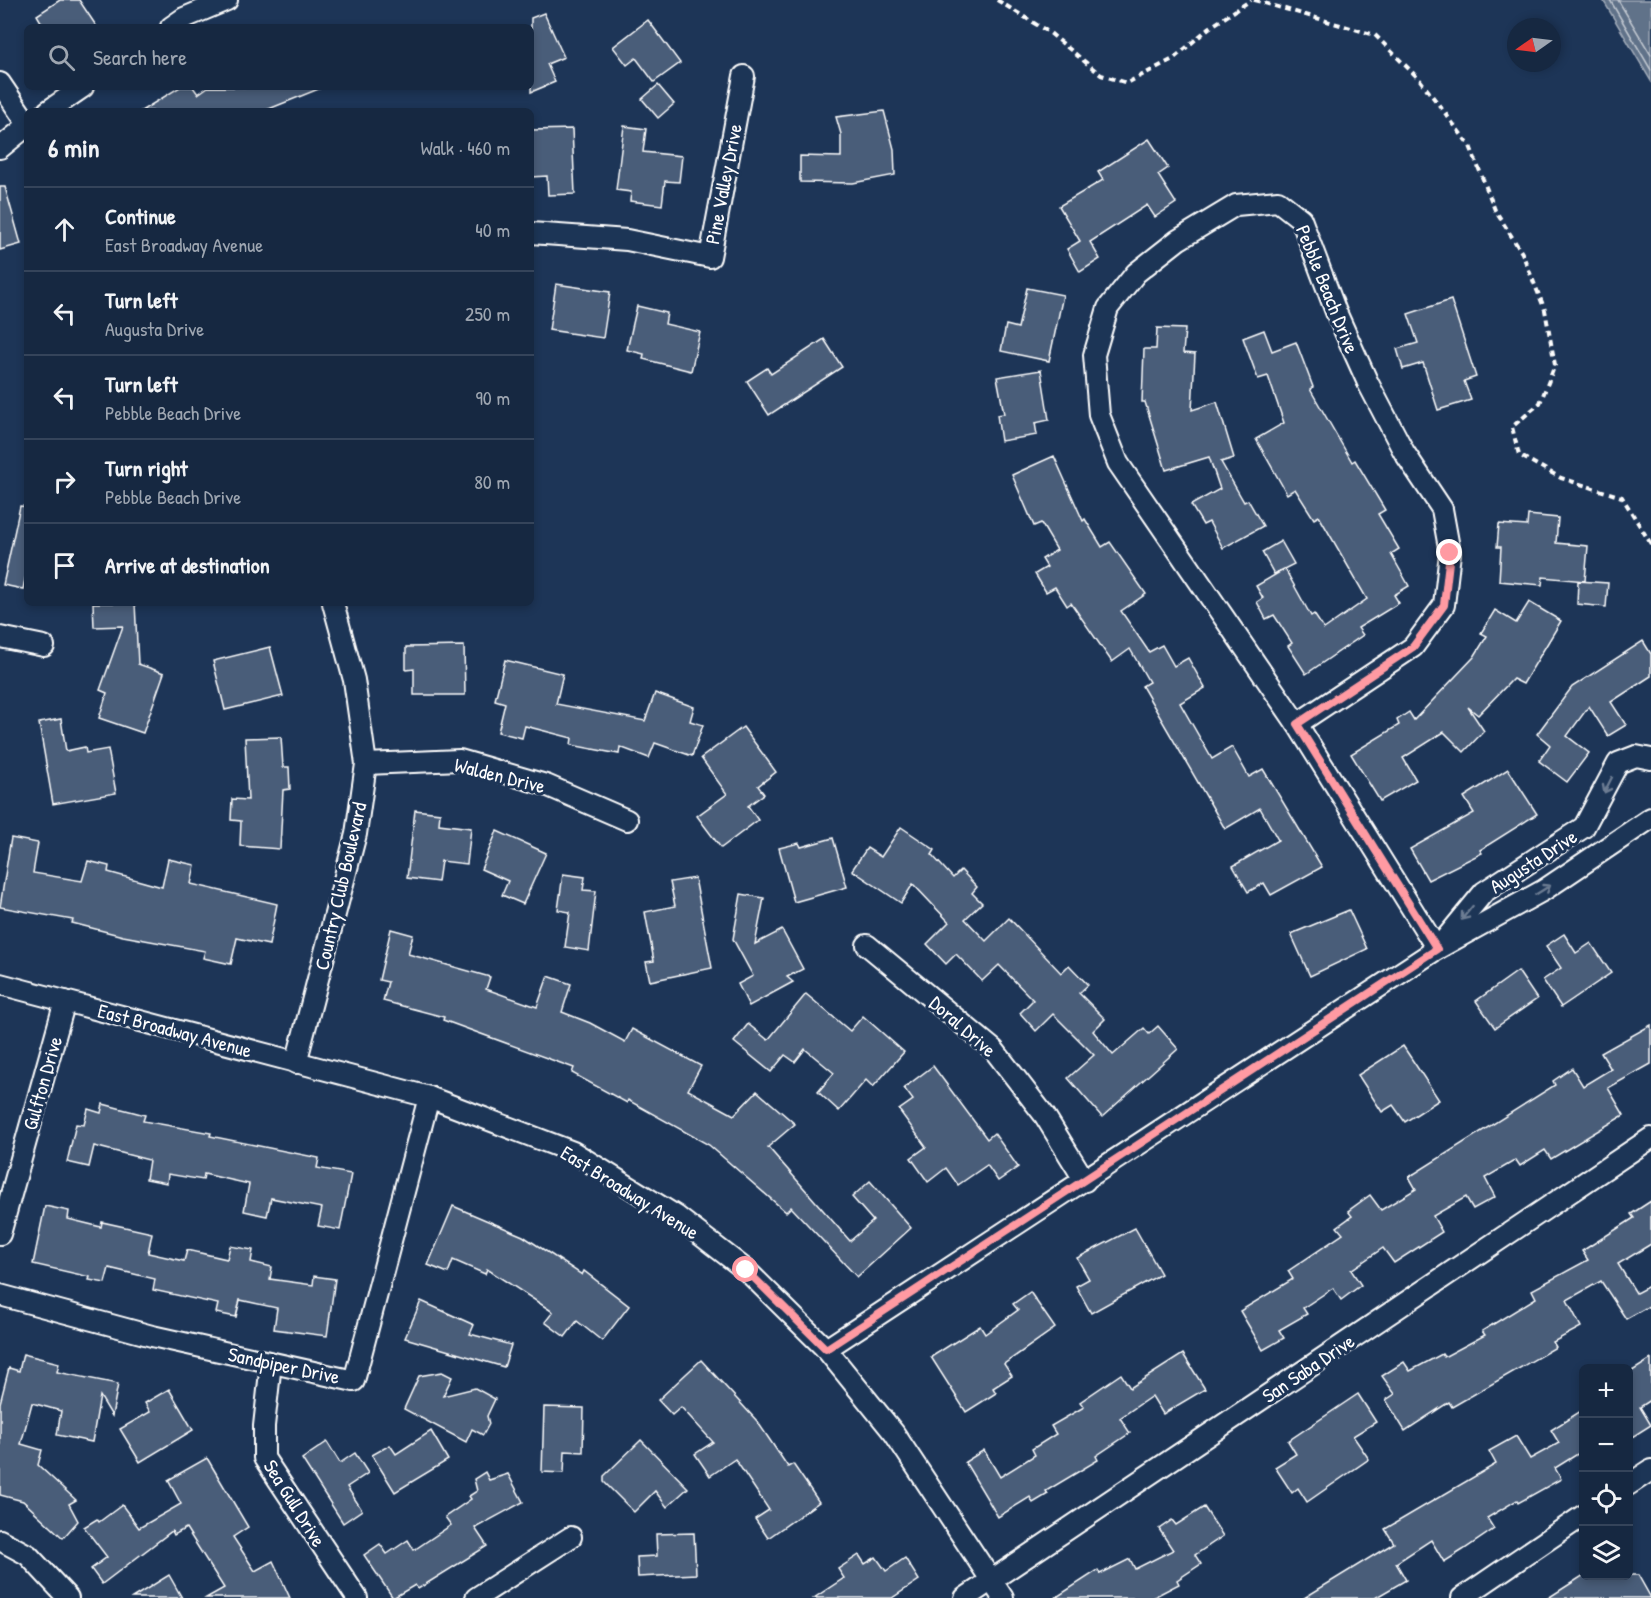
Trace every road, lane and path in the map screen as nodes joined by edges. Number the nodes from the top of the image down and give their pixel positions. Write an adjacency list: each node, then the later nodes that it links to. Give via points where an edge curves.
1 (227, 0): 4 (street)
2 (997, 0): 3 (path, via 1050,33 1101,75 1127,83 1173,58)
3 (1252, 0): 13 (path, via 1375,35 1420,80 1470,146 1495,210 1522,253 1545,310 1555,365 1540,403 1512,427 1519,455 1561,478 1622,497)
4 (175, 24)
5 (744, 76): 12 (street, Pine Valley Drive, via 710,257 627,240)
6 (0, 83): 9 (street)
7 (79, 90): 8 (street)
8 (52, 108)
9 (24, 119)
10 (24, 127): 11 (street)
11 (0, 148)
12 (534, 233)
13 (1651, 544)
14 (334, 606): 19 (street, Country Club Boulevard, via 354,680)
15 (0, 637): 16 (street)
16 (44, 646)
17 (1297, 724): 17 (street, Pebble Beach Drive, via 1118,464 1100,415 1094,355 1108,308 1136,273 1178,240 1236,205 1278,201 1301,219 1368,383 1404,452 1442,509 1450,553 1444,605 1413,647); 23 (street, Pebble Beach Drive)
18 (1651, 759): 23 (street, Augusta Drive, one-way to 23, via 1636,756 1618,764 1584,827 1484,892)
19 (366, 764): 21 (street, Walden Drive, via 460,760 546,785); 26 (street, Country Club Boulevard, via 356,834)
20 (1651, 818): 23 (street, Augusta Drive, one-way to 20, via 1544,890)
21 (627, 820)
22 (867, 945): 29 (street, Doral Drive, via 994,1050 1045,1116)
23 (1437, 949): 29 (street, Augusta Drive)
24 (0, 984): 25 (street, East Broadway Avenue)
25 (65, 1000): 26 (street, East Broadway Avenue); 30 (street, Gulfton Drive)
26 (296, 1063): 27 (street, East Broadway Avenue)
27 (429, 1097): 32 (street, East Broadway Avenue, via 573,1152 676,1216 746,1270); 33 (street, Sandpiper Drive, via 354,1381)
28 (1651, 1138): 39 (street, San Saba Drive)
29 (1085, 1181): 32 (street, Augusta Drive)
30 (0, 1234)
31 (0, 1295): 33 (street, Sandpiper Drive)
32 (826, 1349): 39 (street, East Broadway Avenue, via 894,1433)
33 (271, 1363): 41 (street, Sea Gull Drive, via 264,1458)
34 (1651, 1470): 35 (street)
35 (1633, 1482)
36 (1579, 1518): 45 (street)
37 (571, 1537): 42 (street)
38 (0, 1540): 40 (street, via 28,1556)
39 (992, 1580): 43 (street, San Saba Drive); 44 (street, East Broadway Avenue)
40 (68, 1598)
41 (357, 1598)
42 (476, 1598)
43 (965, 1598)
44 (1003, 1598)
45 (1462, 1598)

